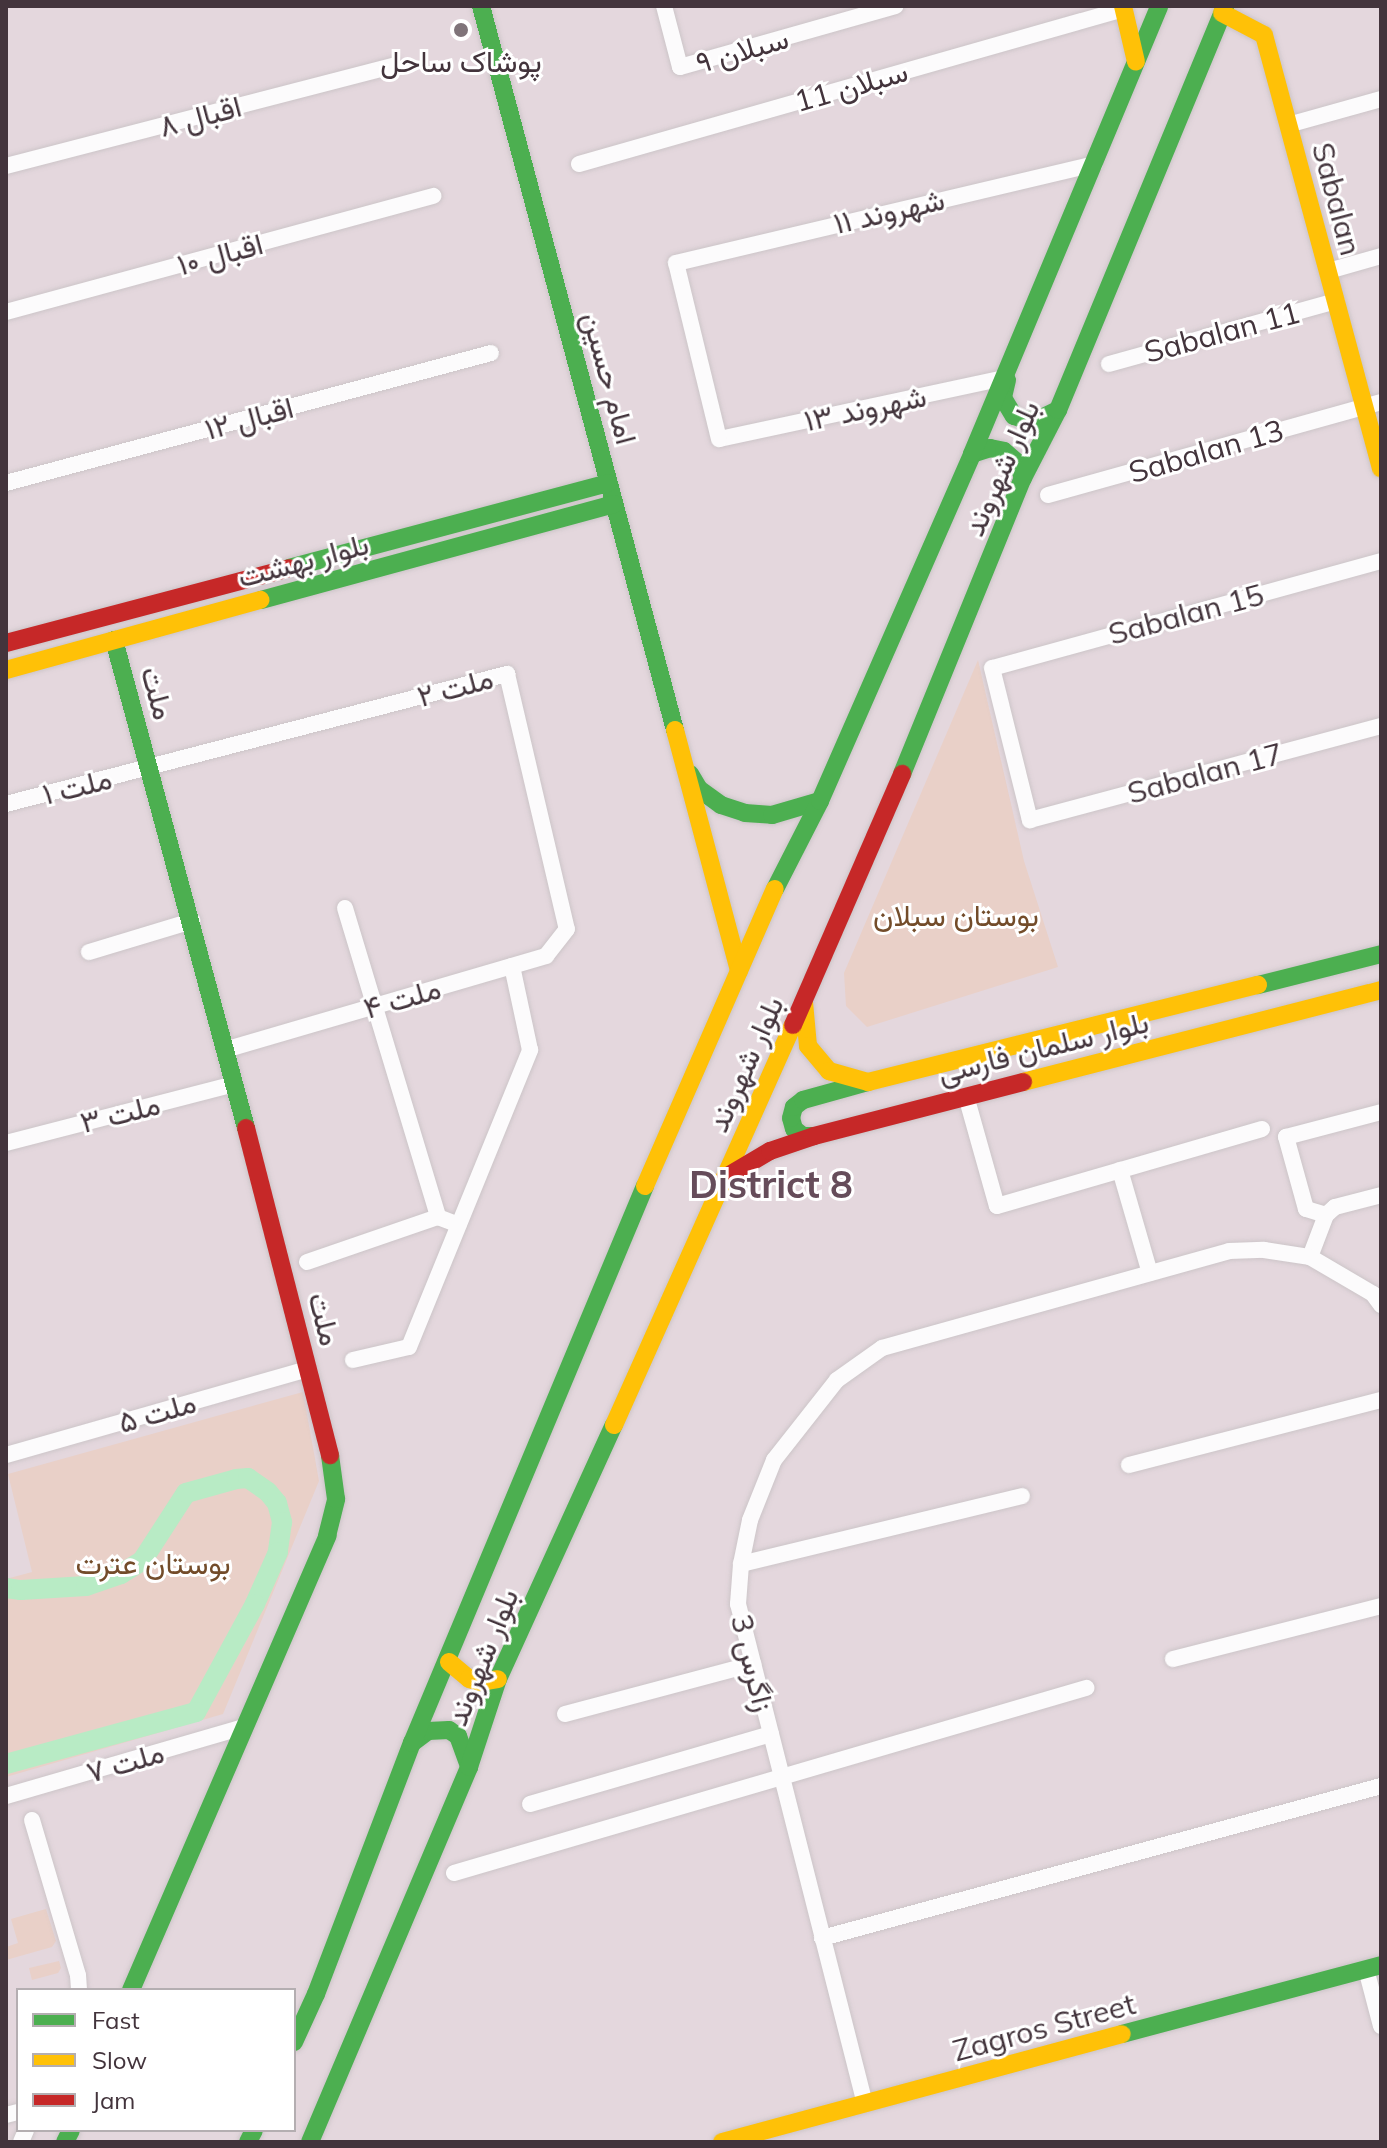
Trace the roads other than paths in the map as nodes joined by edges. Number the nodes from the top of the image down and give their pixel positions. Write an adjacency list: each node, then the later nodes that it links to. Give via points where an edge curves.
1 (481, 6): 29 (main road, امام حسین)
2 (664, 6): 3 (street, سبلان ۹, via 680,67)
3 (896, 6)
4 (1159, 6): 7 (main road, بلوار شهروند)
5 (1123, 8): 7 (main road); 11 (street, سبلان 11)
6 (1224, 9): 10 (main road, Sabalan, via 1264,35); 23 (main road, بلوار شهروند)
7 (1136, 62): 12 (main road, بلوار شهروند)
8 (394, 66): 13 (street, اقبال ۸)
9 (1381, 99): 10 (street)
10 (1288, 125): 16 (main road, Sabalan)
11 (579, 164)
12 (1094, 164): 21 (main road, بلوار شهروند); 24 (street, شهروند ۱۱, via 676,263 716,432 719,439)
13 (6, 166)
14 (434, 196): 18 (street, اقبال ۱۰)
15 (1381, 256): 16 (street)
16 (1328, 271): 17 (main road, Sabalan)
17 (1336, 301): 20 (street, Sabalan 11); 22 (main road, Sabalan)
18 (6, 312)
19 (491, 353): 28 (street, اقبال ۱۲)
20 (1109, 364)
21 (1006, 374): 23 (main road, via 1003,398 1014,416 1033,422); 24 (street, شهروند ۱۳); 25 (main road, بلوار شهروند)
22 (1373, 404): 26 (main road, Sabalan); 30 (street, Sabalan 13)
23 (1058, 410): 27 (main road, بلوار شهروند)
24 (726, 439)
25 (972, 454): 27 (main road, via 990,448 1004,451 1018,463); 39 (main road, بلوار شهروند)
26 (1381, 469)
27 (1023, 478): 50 (main road, بلوار شهروند)
28 (6, 483)
29 (608, 483): 31 (main road, امام حسین); 34 (main road, بلوار بهشت)
30 (1048, 495)
31 (614, 504): 33 (main road, بلوار بهشت); 37 (main road, امام حسین)
32 (1381, 561): 41 (street, Sabalan 15, via 992,668)
33 (114, 640): 35 (main road, بلوار بهشت); 38 (main road, ملت)
34 (6, 643)
35 (6, 670)
36 (1381, 726): 41 (street, Sabalan 17)
37 (685, 765): 39 (main road, via 699,789 721,805 745,813 772,815); 48 (main road, امام حسین)
38 (149, 768): 40 (street, ملت ۱); 43 (main road, ملت); 44 (street, ملت ۲, via 507,674)
39 (820, 801): 48 (main road, بلوار شهروند)
40 (6, 804)
41 (1030, 820)
42 (345, 908): 51 (street)
43 (192, 921): 45 (street); 52 (main road, ملت)
44 (567, 929): 47 (street, ملت ۴, via 546,956)
45 (89, 952)
46 (1381, 954): 53 (main road, بلوار سلمان فارسی)
47 (512, 966): 51 (street, ملت ۴); 65 (street, via 530,1050)
48 (739, 971): 79 (main road, بلوار شهروند)
49 (1381, 990): 55 (main road, بلوار سلمان فارسی)
50 (804, 1001): 53 (main road, بلوار سلمان فارسی, via 808,1046 829,1071); 61 (main road, بلوار شهروند)
51 (373, 1007): 52 (street, ملت ۴); 64 (street)
52 (225, 1050): 54 (main road, ملت)
53 (868, 1082): 58 (main road, via 794,1107 794,1129)
54 (234, 1084): 59 (street, ملت ۳); 71 (main road, ملت)
55 (966, 1096): 58 (main road, بلوار سلمان فارسی); 60 (street, via 997,1206)
56 (1381, 1112): 63 (street, via 1286,1137 1306,1209)
57 (1262, 1129): 60 (street)
58 (814, 1136): 61 (main road, بلوار سلمان فارسی, via 770,1151)
59 (6, 1143)
60 (1120, 1170): 68 (street)
61 (726, 1177): 81 (main road, بلوار شهروند)
62 (1381, 1195): 63 (street, via 1335,1207)
63 (1326, 1215): 66 (street)
64 (438, 1217): 65 (street); 67 (street)
65 (459, 1225): 70 (street, via 409,1347)
66 (1310, 1257): 68 (street, زاگرس 3, via 1229,1251); 69 (street, via 1373,1294)
67 (307, 1262)
68 (1150, 1273): 76 (street, زاگرس 3, via 882,1348 837,1380 774,1460 750,1520)
69 (1381, 1305)
70 (353, 1360)
71 (308, 1369): 73 (street, ملت ۵); 84 (main road, ملت, via 336,1499 327,1536)
72 (1381, 1400): 74 (street)
73 (6, 1455)
74 (1129, 1465)
75 (1022, 1496): 76 (street)
76 (741, 1564): 80 (street, زاگرس 3, via 738,1604)
77 (1381, 1606): 78 (street)
78 (1173, 1659)
79 (449, 1662): 81 (main road, via 469,1679); 86 (main road, بلوار شهروند)
80 (753, 1664): 83 (street); 85 (street, زاگرس 3)
81 (498, 1679): 87 (main road, بلوار شهروند)
82 (1086, 1688): 88 (street)
83 (565, 1714)
84 (243, 1727): 90 (street, ملت ۷); 97 (main road, ملت)
85 (771, 1734): 88 (street, زاگرس 3); 91 (street)
86 (412, 1743): 87 (main road, via 428,1731 449,1730 458,1736); 99 (main road, بلوار شهروند)
87 (469, 1767): 101 (main road, بلوار شهروند)
88 (781, 1775): 93 (street); 94 (street, زاگرس 3)
89 (1381, 1786): 94 (street)
90 (6, 1796)
91 (530, 1804)
92 (32, 1820): 96 (street)
93 (454, 1873)
94 (822, 1938): 100 (street, زاگرس 3)
95 (1373, 1967): 98 (street); 100 (main road, Zagros Street)
96 (79, 1988)
97 (132, 1988)
98 (1381, 2026)
99 (296, 2038)
100 (865, 2104): 102 (main road, Zagros Street)
101 (310, 2142)
102 (722, 2142)

